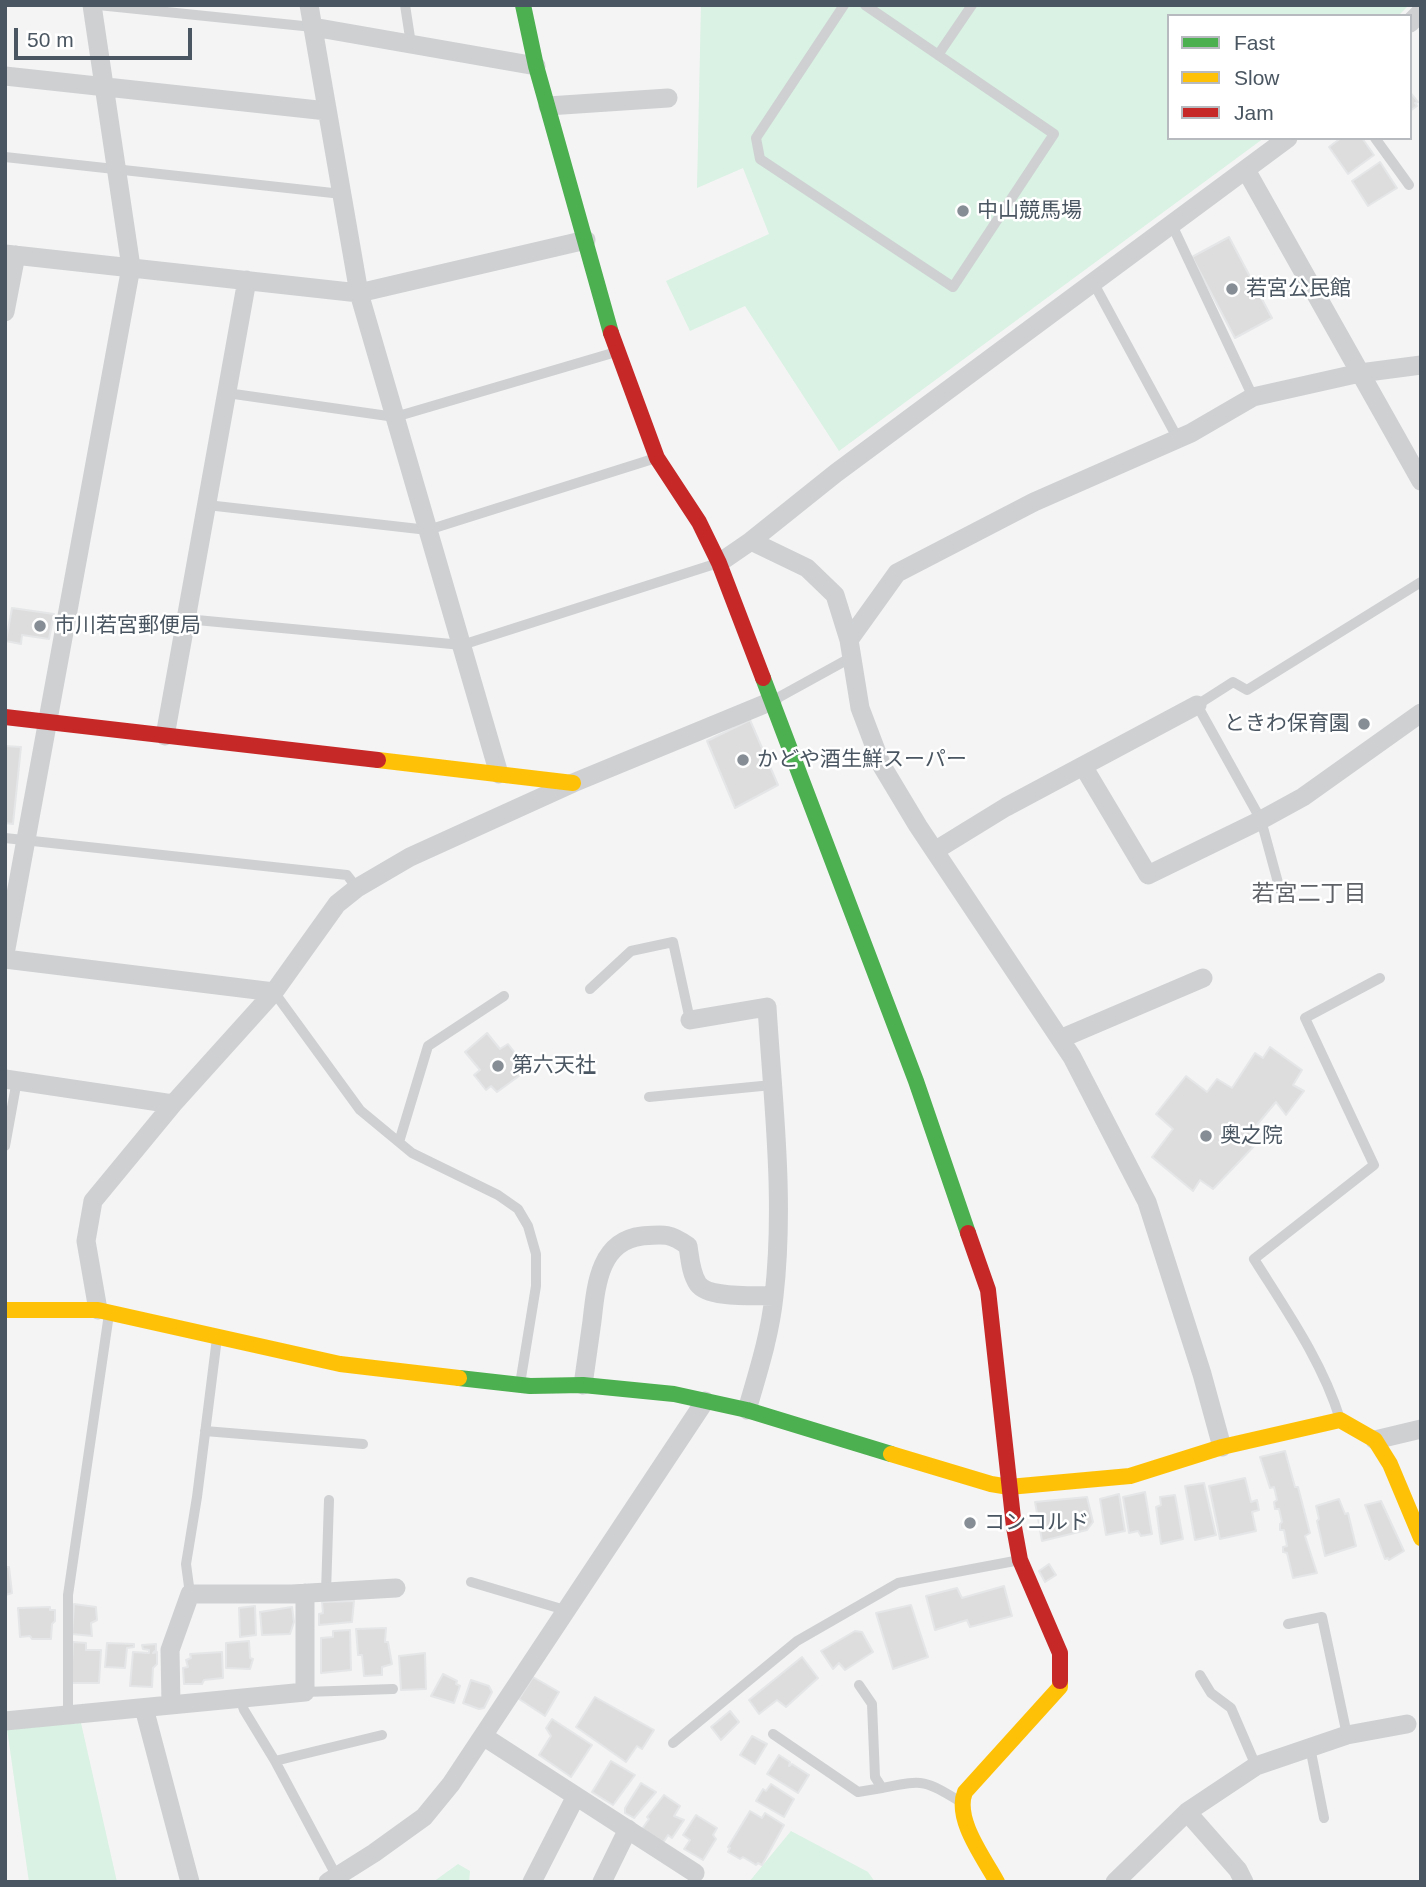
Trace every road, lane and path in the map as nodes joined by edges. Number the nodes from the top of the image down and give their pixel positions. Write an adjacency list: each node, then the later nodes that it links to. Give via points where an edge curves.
1 (92, 5): 14 (street)
2 (98, 5): 9 (lane)
3 (309, 5): 9 (street)
4 (405, 5): 10 (lane)
5 (523, 5): 12 (street)
6 (844, 5): 11 (lane, via 756,138 760,159 953,287 1054,134)
7 (865, 5): 11 (lane)
8 (972, 5): 11 (lane)
9 (313, 27): 10 (street); 17 (street)
10 (411, 44): 12 (street)
11 (938, 55)
12 (536, 66): 16 (street)
13 (5, 76): 14 (street)
14 (104, 86): 17 (street); 21 (street)
15 (668, 98): 16 (street)
16 (548, 106): 26 (street)
17 (327, 111): 24 (street)
18 (1286, 140): 22 (street)
19 (1376, 140): 23 (lane)
20 (5, 158): 21 (lane)
21 (116, 169): 24 (lane); 28 (street)
22 (1246, 170): 25 (street); 35 (street)
23 (1409, 185)
24 (342, 194): 31 (street)
25 (1172, 225): 30 (street); 37 (lane)
26 (586, 240): 31 (street); 33 (street)
27 (11, 254): 28 (street); 32 (street)
28 (131, 267): 29 (street); 54 (street)
29 (247, 280): 31 (street); 36 (street)
30 (1093, 282): 39 (lane); 44 (street)
31 (359, 292): 38 (street)
32 (5, 312)
33 (617, 352): 38 (lane); 40 (street)
34 (1421, 365): 35 (street)
35 (1360, 373): 37 (street); 41 (street)
36 (227, 393): 38 (lane); 42 (street)
37 (1254, 397): 39 (street)
38 (395, 417): 43 (street)
39 (1178, 439): 49 (street, via 1034,502 897,573)
40 (657, 458): 43 (lane); 45 (street, via 699,522)
41 (1421, 481)
42 (207, 505): 43 (lane); 47 (street)
43 (428, 530): 48 (street)
44 (751, 541): 45 (street); 49 (street, via 807,568 835,595)
45 (719, 563): 48 (lane); 50 (street)
46 (1421, 582): 51 (lane, via 1247,690 1233,682)
47 (186, 620): 48 (lane); 55 (street)
48 (463, 645): 57 (street)
49 (851, 649): 50 (lane); 62 (street, via 860,708 883,766)
50 (772, 701): 58 (street); 94 (street, via 916,1081 988,1290)
51 (1197, 705): 56 (street); 59 (lane)
52 (1421, 713): 59 (street, via 1304,797)
53 (5, 717): 54 (street)
54 (47, 722): 55 (street); 61 (street)
55 (165, 736): 57 (street)
56 (1083, 766): 59 (street, via 1148,875); 62 (street)
57 (499, 774): 58 (street)
58 (573, 783): 63 (street, via 410,857)
59 (1261, 820): 64 (lane)
60 (5, 838): 61 (lane)
61 (26, 840): 63 (lane, via 347,875); 65 (street)
62 (936, 850): 73 (street)
63 (357, 888): 70 (street, via 337,904)
64 (1280, 890)
65 (5, 954)
66 (5, 959): 70 (street)
67 (1203, 978): 73 (street)
68 (1380, 978): 88 (lane, via 1305,1018 1374,1165 1254,1259 1307,1345)
69 (590, 989): 72 (lane, via 631,951 673,942)
70 (274, 992): 77 (street); 78 (lane, via 360,1110)
71 (504, 996): 78 (lane, via 428,1046)
72 (690, 1020): 75 (street, via 767,1007)
73 (1060, 1039): 93 (street, via 1147,1202)
74 (11, 1079): 77 (street); 79 (lane)
75 (772, 1084): 76 (lane); 80 (street, via 780,1183)
76 (649, 1097)
77 (173, 1104): 82 (street, via 93,1201 86,1241)
78 (399, 1142): 84 (lane, via 412,1153 498,1195 518,1209 528,1226 536,1254 536,1286)
79 (5, 1146)
80 (775, 1296): 85 (street, via 711,1293 693,1276 688,1246 678,1239 666,1233 630,1238 605,1260 597,1279); 87 (street)
81 (5, 1310): 82 (street)
82 (104, 1312): 83 (street); 112 (lane, via 68,1595)
83 (217, 1337): 84 (street, via 340,1364); 90 (lane)
84 (519, 1385): 85 (street)
85 (583, 1385): 86 (street)
86 (705, 1401): 87 (street); 103 (street)
87 (747, 1410): 94 (street)
88 (1340, 1420): 91 (street); 93 (street)
89 (1421, 1429): 91 (street)
90 (205, 1431): 92 (lane); 102 (lane, via 186,1564)
91 (1375, 1440): 96 (street)
92 (363, 1444)
93 (1222, 1447): 94 (street, via 1130,1476)
94 (1009, 1487): 97 (street)
95 (329, 1500): 100 (lane)
96 (1421, 1538)
97 (1020, 1560): 119 (lane, via 898,1583 797,1641); 125 (street, via 1060,1653 1060,1687)
98 (471, 1582): 103 (lane)
99 (396, 1588): 100 (street)
100 (326, 1592): 101 (street)
101 (305, 1593): 102 (street); 108 (street)
102 (190, 1594): 110 (street, via 170,1650)
103 (565, 1610): 118 (street)
104 (1288, 1625): 117 (lane, via 1322,1617)
105 (1200, 1675): 122 (lane, via 1211,1693 1231,1708)
106 (859, 1685): 123 (lane, via 872,1704 875,1777)
107 (393, 1689): 108 (lane)
108 (305, 1692): 109 (street)
109 (240, 1698): 110 (street); 121 (lane)
110 (171, 1705): 111 (street)
111 (144, 1708): 112 (street); 131 (street)
112 (68, 1716): 113 (street)
113 (5, 1721)
114 (1407, 1724): 117 (street)
115 (773, 1734): 123 (lane, via 858,1792)
116 (382, 1735): 121 (lane)
117 (1347, 1735): 120 (street)
118 (483, 1737): 124 (street); 130 (street, via 424,1817)
119 (673, 1743)
120 (1310, 1747): 122 (street); 127 (lane)
121 (275, 1761): 130 (lane)
122 (1256, 1766): 126 (street)
123 (882, 1788): 125 (lane, via 920,1781)
124 (576, 1796): 128 (street); 132 (street)
125 (961, 1802): 134 (street, via 964,1820)
126 (1187, 1811): 135 (street); 136 (street)
127 (1324, 1818)
128 (628, 1829): 129 (street); 133 (street)
129 (695, 1873)
130 (333, 1880)
131 (190, 1882)
132 (532, 1882)
133 (602, 1882)
134 (997, 1882)
135 (1115, 1882)
136 (1244, 1882)

